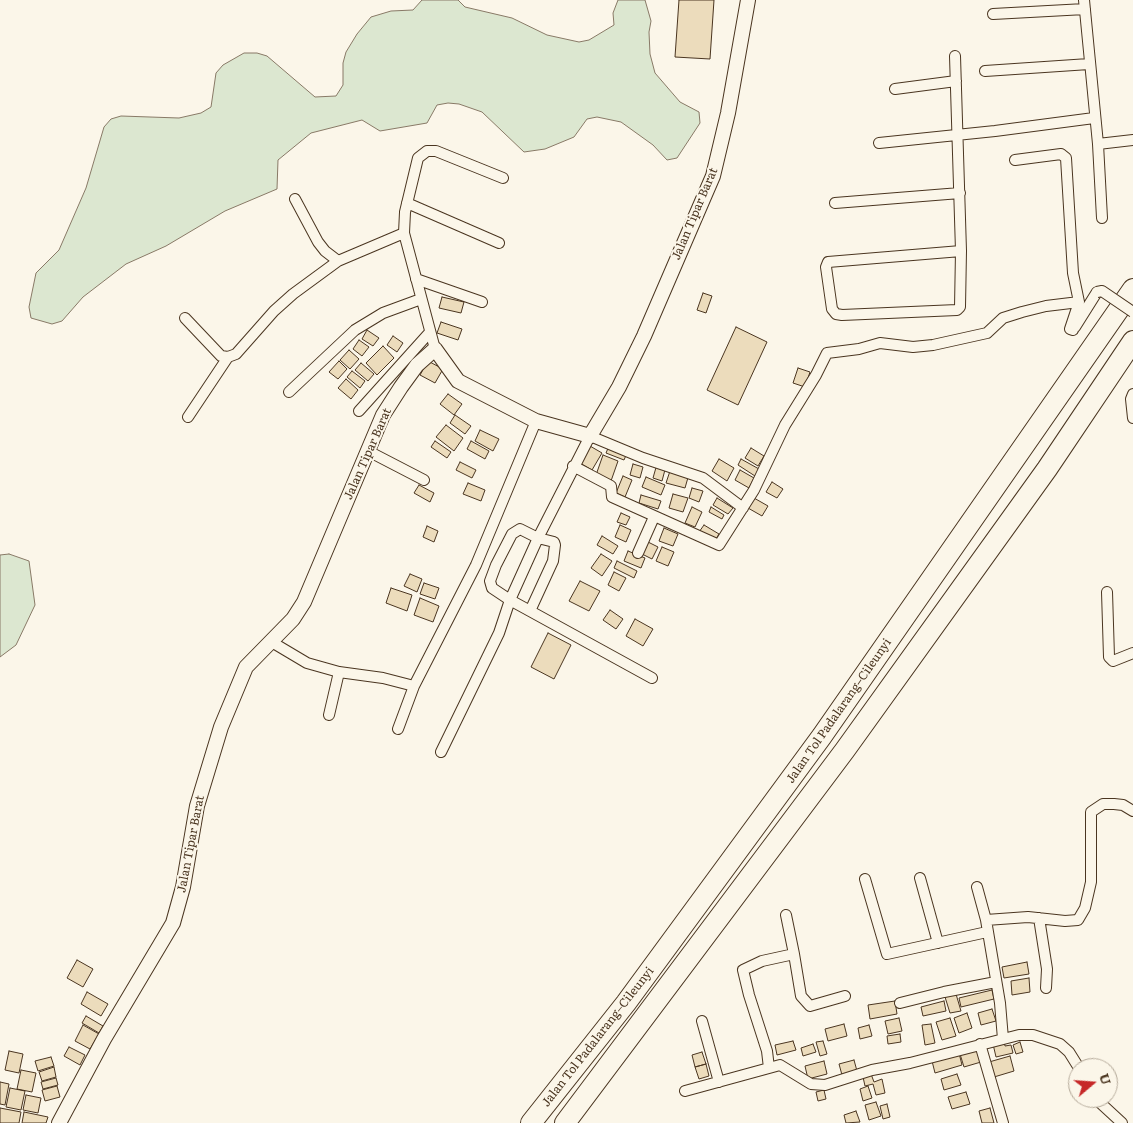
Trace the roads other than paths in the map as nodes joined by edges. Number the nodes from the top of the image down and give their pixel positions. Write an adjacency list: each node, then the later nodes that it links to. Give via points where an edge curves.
1 (748, 0): 44 (street, Jalan Tipar Barat, via 713,176 644,336)
2 (1029, 0): 4 (street)
3 (1084, 5): 4 (street); 7 (street)
4 (1029, 12): 5 (street)
5 (993, 14)
6 (955, 56): 9 (street)
7 (1089, 64): 8 (street); 11 (street)
8 (985, 70)
9 (956, 81): 10 (street); 12 (street)
10 (895, 89)
11 (1094, 118): 12 (street); 15 (street)
12 (957, 134): 14 (street); 18 (street)
13 (1133, 140): 15 (street)
14 (879, 143)
15 (1098, 144): 22 (street)
16 (1015, 160): 31 (street, via 1061,154 1066,158 1073,273)
17 (503, 178): 20 (street, via 431,150 418,158)
18 (960, 193): 21 (street); 25 (street)
19 (296, 199): 26 (street, via 318,242)
20 (408, 203): 23 (street); 24 (street)
21 (835, 204)
22 (1102, 218)
23 (404, 233): 26 (street); 27 (street)
24 (499, 243)
25 (961, 251): 25 (street, via 828,262 832,309 842,315 957,310 961,304)
26 (338, 261): 37 (street, via 293,294 236,354)
27 (416, 279): 29 (street); 30 (street)
28 (1133, 289): 86 (highway, Jalan Tol Padalarang–Cileunyi, via 822,736 626,1003)
29 (421, 299): 34 (street); 38 (street, via 383,313 355,330)
30 (482, 302)
31 (1079, 302): 32 (street, bridge, via 1072,331 1097,292 1102,291); 48 (street, via 1022,312 1003,318 987,333 933,346 880,343 827,353 785,425)
32 (1133, 312)
33 (185, 318): 37 (street, via 220,356)
34 (430, 332): 36 (street); 40 (street)
35 (1133, 341): 87 (highway, Jalan Tol Padalarang–Cileunyi, via 1047,468 845,750)
36 (435, 349): 43 (street, via 458,381); 45 (street, Jalan Tipar Barat, via 400,387)
37 (228, 357): 41 (street)
38 (289, 392)
39 (1133, 394): 42 (street)
40 (359, 411)
41 (188, 417)
42 (1133, 418)
43 (536, 421): 44 (street); 59 (street, via 476,565)
44 (590, 436): 46 (street); 48 (street, via 703,478)
45 (368, 451): 47 (street); 55 (street, Jalan Tipar Barat, via 304,602 293,619)
46 (573, 466): 49 (street, via 611,486 612,497); 50 (street)
47 (424, 480)
48 (743, 508): 49 (street, via 719,545)
49 (654, 517): 51 (street)
50 (538, 538): 53 (street); 53 (street, via 520,529 512,534 490,577 492,588); 54 (street, via 554,542 556,549)
51 (638, 553)
52 (1107, 592): 56 (street, via 1109,656 1113,661)
53 (510, 600): 54 (street); 62 (street, via 499,632)
54 (530, 611): 58 (street)
55 (270, 640): 57 (street, via 307,663); 85 (street, Jalan Tipar Barat, via 246,667 221,727 197,806 173,924 104,1039)
56 (1133, 653)
57 (339, 672): 59 (street); 60 (street)
58 (652, 678)
59 (414, 686): 61 (street)
60 (329, 715)
61 (398, 730)
62 (442, 752)
63 (1133, 811): 68 (street, via 1114,804 1094,808 1091,815 1092,882 1082,914 1073,922)
64 (920, 878): 71 (street)
65 (865, 879): 71 (street, via 887,954)
66 (977, 887): 69 (street)
67 (786, 915): 72 (street)
68 (1039, 918): 69 (street); 74 (street, via 1047,969)
69 (986, 920): 70 (street)
70 (988, 932): 71 (street); 73 (street)
71 (938, 943)
72 (794, 954): 75 (street, via 801,996 810,1006); 81 (street, via 762,961 742,972 767,1051)
73 (996, 982): 76 (street); 78 (street)
74 (1046, 988)
75 (844, 996)
76 (900, 1004)
77 (702, 1021): 82 (street)
78 (1003, 1039): 79 (street); 80 (street, via 1019,1035 1048,1039 1060,1044)
79 (980, 1044): 81 (street, via 872,1070 826,1085 811,1084 781,1066); 88 (street)
80 (1072, 1058)
81 (769, 1068): 82 (street)
82 (719, 1082): 83 (street)
83 (685, 1091)
84 (1104, 1108): 89 (street)
85 (59, 1123)
86 (531, 1123)
87 (565, 1123)
88 (1004, 1123)
89 (1122, 1123)

